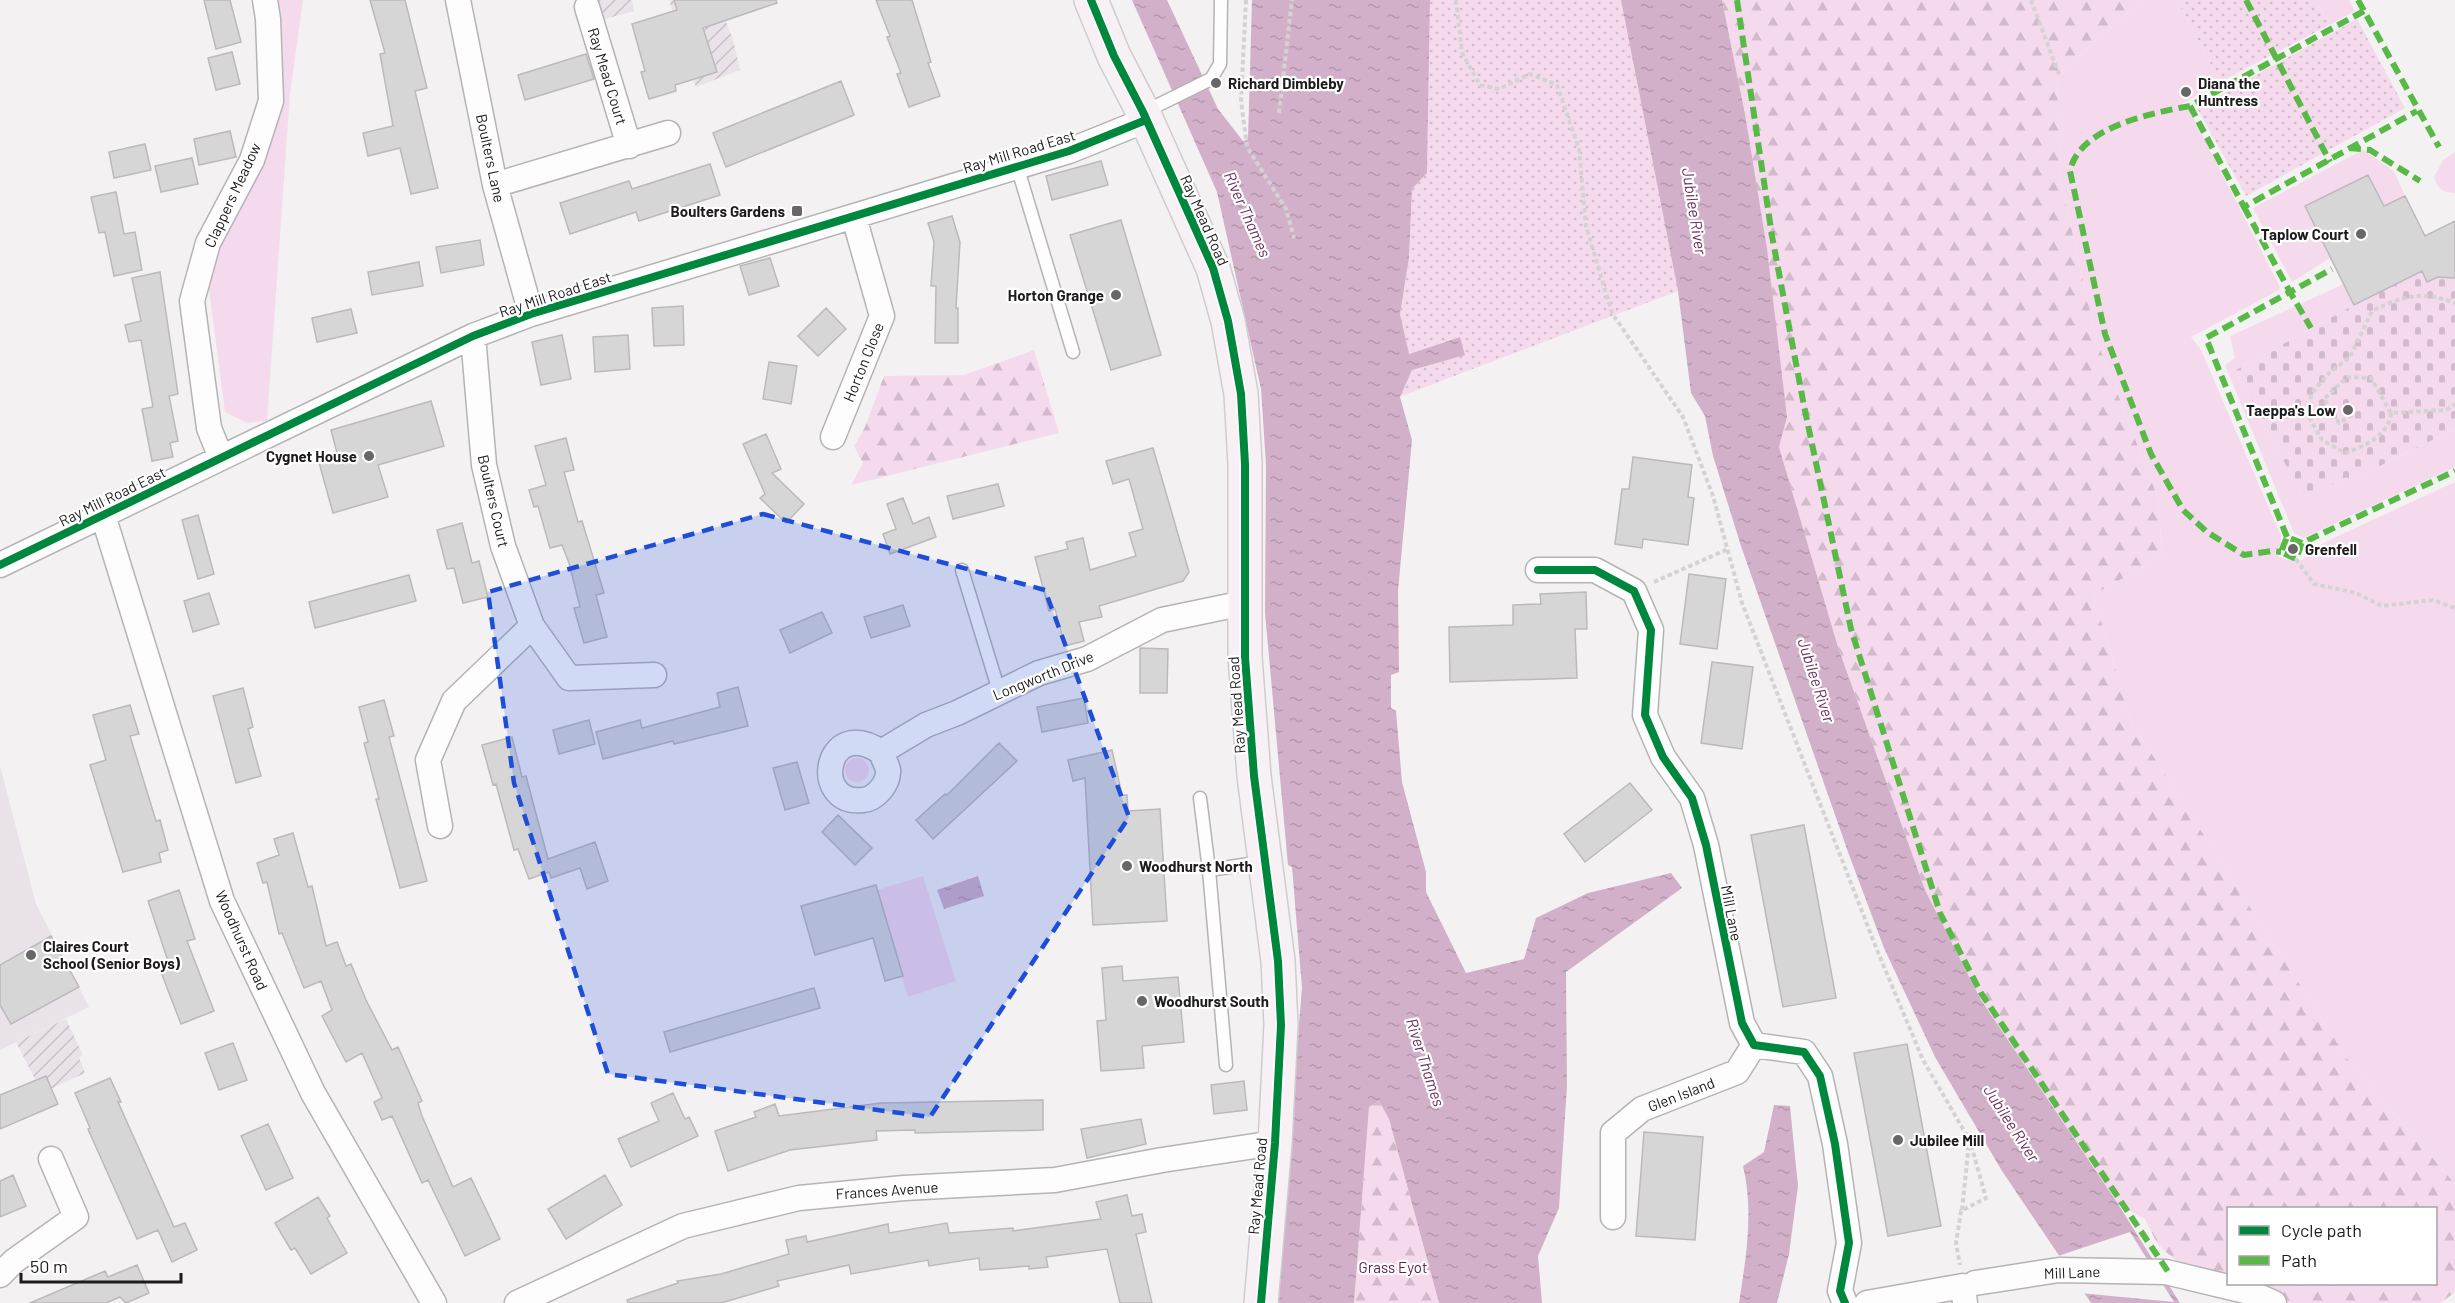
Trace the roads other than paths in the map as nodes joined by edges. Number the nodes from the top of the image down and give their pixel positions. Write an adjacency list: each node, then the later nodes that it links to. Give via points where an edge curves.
1 (265, 0): 16 (street, Clappers Meadow, via 271,101 252,160 208,243 192,301 209,428)
2 (458, 0): 10 (street, Boulters Lane)
3 (1091, 0): 6 (main road, Ray Mead Road, via 1114,57)
4 (1221, 0): 6 (lane, via 1220,64 1211,78)
5 (587, 7): 8 (street, Ray Mead Court)
6 (1149, 112): 9 (street, Ray Mill Road East, via 1069,151); 21 (main road, Ray Mead Road, via 1213,268 1236,358 1245,464)
7 (668, 134): 8 (street)
8 (629, 146): 10 (street)
9 (1017, 165): 11 (street, Ray Mill Road East); 14 (lane)
10 (495, 185): 12 (street, Boulters Lane)
11 (854, 217): 12 (street, Ray Mill Road East); 15 (street, Horton Close, via 882,316)
12 (531, 314): 13 (street, Ray Mill Road East)
13 (473, 336): 16 (street, Ray Mill Road East); 22 (street, Boulters Court, via 484,465 504,546)
14 (1073, 352)
15 (833, 437)
16 (221, 458): 17 (street, Ray Mill Road East)
17 (103, 515): 18 (street, Ray Mill Road East); 37 (street, Woodhurst Road, via 222,901 313,1093)
18 (0, 565)
19 (962, 570): 24 (lane)
20 (1538, 570): 30 (street, Mill Lane, via 1595,570 1634,591 1651,630 1645,716 1663,757 1692,798 1706,845 1742,1023)
21 (1244, 603): 24 (street, Longworth Drive, via 1161,620 1087,658 1039,673); 28 (main road, Ray Mead Road, via 1252,752)
22 (532, 626): 23 (street, Boulters Court, via 569,678); 27 (street, via 454,701 428,760)
23 (654, 675)
24 (999, 692): 25 (street, Longworth Drive, via 926,725)
25 (881, 753)
26 (1200, 798): 29 (lane)
27 (440, 826)
28 (1264, 862): 29 (lane); 32 (main road, Ray Mead Road, via 1280,993)
29 (1209, 870): 31 (lane)
30 (1754, 1045): 34 (street, Glen Island, via 1737,1072 1642,1109 1613,1133); 40 (street, via 1804,1052 1820,1076 1835,1144 1849,1243 1840,1291)
31 (1226, 1065)
32 (1275, 1143): 38 (street, Frances Avenue, via 1055,1180 799,1198 683,1226); 39 (main road, Ray Mead Road)
33 (51, 1160): 35 (street, via 76,1217)
34 (1613, 1217)
35 (0, 1275)
36 (1968, 1291): 41 (street, Mill Lane); 42 (street, Mill Lane, via 2059,1270 2166,1272 2249,1292)
37 (434, 1303)
38 (517, 1303)
39 (1261, 1303)
40 (1845, 1303)
41 (1867, 1303)
42 (2274, 1303)

